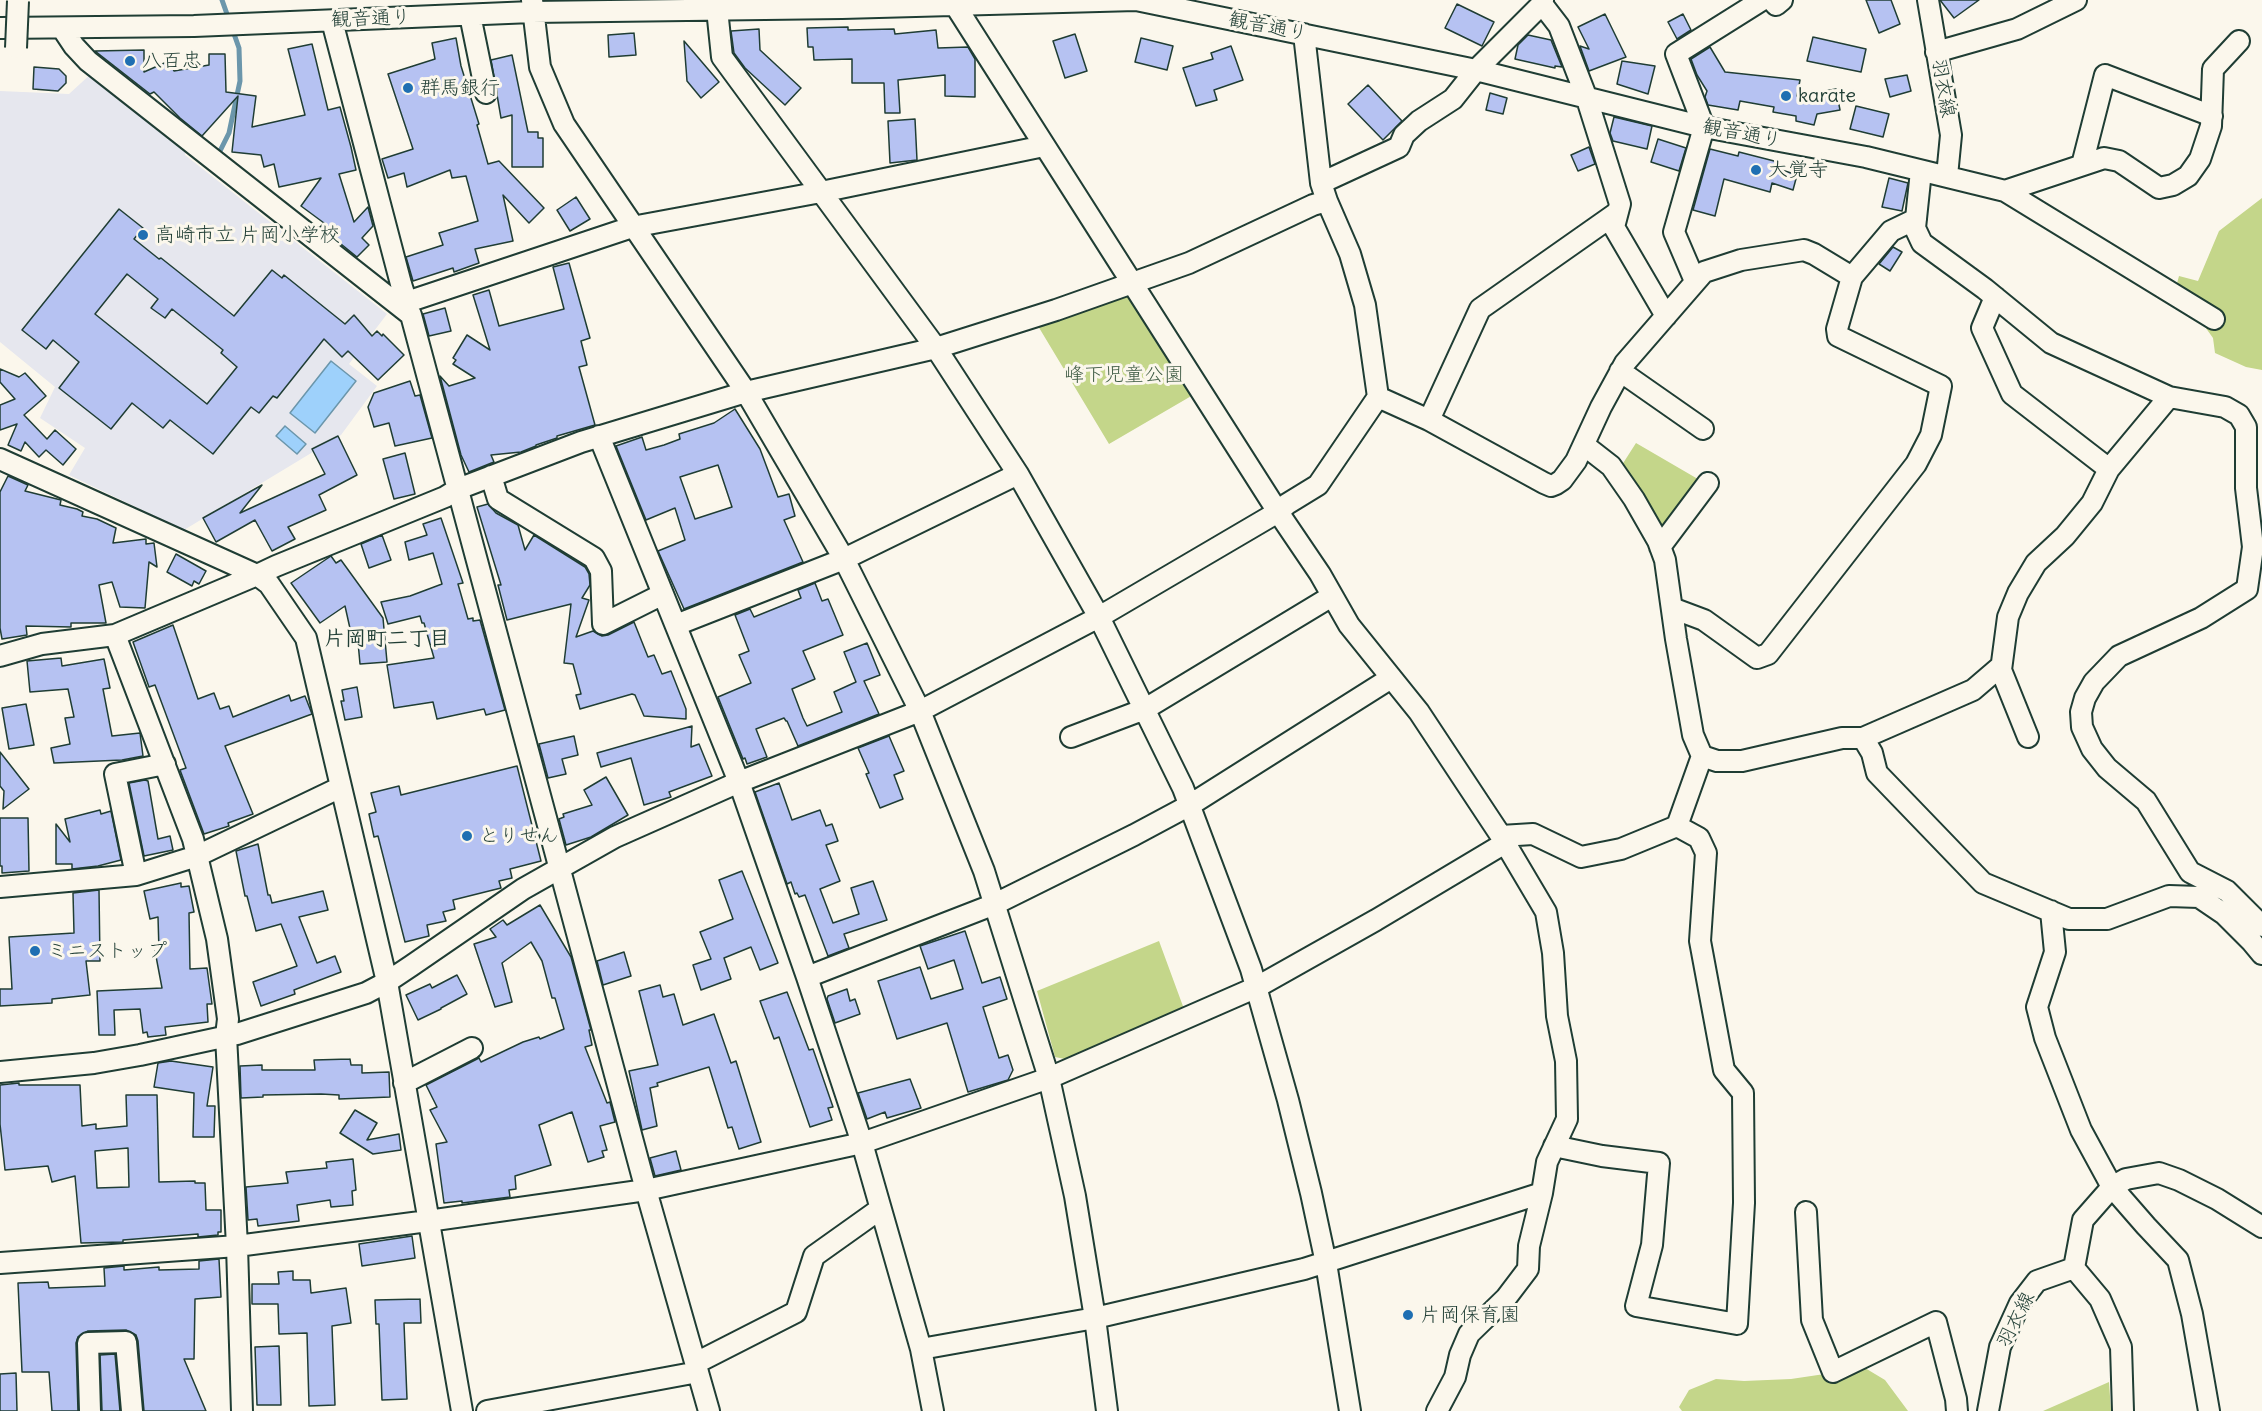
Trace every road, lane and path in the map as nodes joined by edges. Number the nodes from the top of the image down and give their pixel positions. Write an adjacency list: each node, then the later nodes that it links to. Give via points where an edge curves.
1 (1762, 0): 24 (street, via 1676,54)
2 (1772, 0): 3 (street, via 1776,5)
3 (1782, 0)
4 (1928, 0): 19 (street, 羽衣線)
5 (2076, 0): 19 (street, via 2018,29)
6 (18, 1): 18 (street, bridge)
7 (950, 2): 9 (street, 観音通り); 16 (street, 観音通り, via 1136,0); 25 (street)
8 (1543, 2): 20 (street); 22 (street, via 1559,26)
9 (844, 4): 11 (street, 観音通り)
10 (532, 6): 11 (street, 観音通り); 12 (street, 観音通り); 34 (street, via 540,68 564,124)
11 (717, 9): 30 (street, via 722,57)
12 (470, 15): 13 (street, 観音通り); 21 (street)
13 (332, 21): 15 (street, 観音通り); 39 (street)
14 (0, 28): 15 (street, 観音通り)
15 (62, 28): 39 (street, via 88,61)
16 (1304, 34): 20 (street, 観音通り); 31 (street)
17 (2239, 41): 23 (street, via 2213,69)
18 (16, 48)
19 (1936, 52): 28 (street, 羽衣線, via 1951,135)
20 (1476, 70): 22 (street, 観音通り); 31 (street, via 1453,99 1404,135 1399,147)
21 (486, 93)
22 (1586, 96): 24 (street, 観音通り); 32 (street, via 1620,204)
23 (2212, 116): 26 (street, via 2200,159 2188,176 2173,185 2160,188 2119,161 2104,158); 26 (street, via 2105,75)
24 (1704, 127): 27 (street, 観音通り); 36 (street, via 1674,232)
25 (1044, 146): 30 (street); 37 (street)
26 (2082, 165): 29 (street)
27 (1921, 171): 28 (street, 観音通り); 33 (street)
28 (1947, 176): 29 (street, 観音通り)
29 (2005, 191): 41 (street, 観音通り)
30 (821, 192): 34 (street); 42 (street)
31 (1324, 192): 37 (street, via 1313,205 1190,263); 45 (street, via 1350,254 1365,305)
32 (1618, 212): 40 (street, via 1614,227); 47 (street, via 1480,309)
33 (1916, 219): 35 (street, via 1891,231); 38 (street, via 1915,228 1922,243)
34 (632, 227): 39 (street); 44 (street)
35 (1852, 277): 36 (street, via 1814,254 1795,250 1723,264 1704,272); 64 (street, via 1838,336 1941,386 1931,435 1916,464 1768,654 1757,658 1704,620)
36 (1695, 281): 40 (street)
37 (1132, 284): 42 (street); 57 (street)
38 (1995, 297): 46 (street, via 2052,343); 52 (street, via 1982,328 2012,394)
39 (409, 308): 56 (street)
40 (1666, 316): 43 (street)
41 (2214, 319)
42 (936, 348): 44 (street); 53 (street)
43 (1620, 371): 48 (street); 50 (street)
44 (746, 392): 49 (street); 59 (street)
45 (1378, 397): 47 (street); 57 (street, via 1324,479)
46 (2169, 397): 52 (street); 61 (street, via 2225,407 2239,415 2246,427 2246,488)
47 (1429, 420): 50 (street, via 1551,486 1567,474)
48 (1703, 429)
49 (599, 436): 54 (street); 62 (street)
50 (1584, 445): 58 (street, via 1611,466)
51 (0, 459): 60 (street)
52 (2109, 469): 69 (street, via 2092,504 2036,563 2018,592 2007,617)
53 (1018, 474): 59 (street); 65 (street)
54 (492, 476): 56 (street); 62 (street, via 498,498 594,558 601,571 603,624)
55 (1708, 483): 58 (street)
56 (458, 489): 60 (street); 84 (street)
57 (1278, 512): 63 (street); 65 (street)
58 (1660, 547): 64 (street)
59 (844, 559): 66 (street); 72 (street)
60 (257, 576): 67 (street); 79 (street, via 269,584 306,638)
61 (2254, 586): 89 (street, via 2201,618 2120,656 2094,682 2081,712 2082,728 2092,750 2146,801 2190,872 2227,891)
62 (663, 594): 66 (street)
63 (1332, 596): 70 (street, via 1354,633); 71 (street)
64 (1672, 608): 76 (street, via 1693,735)
65 (1099, 617): 71 (street); 72 (street)
66 (676, 625): 78 (street)
67 (115, 635): 68 (street, via 42,644); 77 (street)
68 (0, 656)
69 (2001, 666): 73 (street); 75 (street, via 1972,690)
70 (1391, 678): 80 (street); 82 (street, via 1419,712)
71 (1145, 709): 74 (street); 80 (street)
72 (920, 711): 78 (street); 87 (street)
73 (2028, 736)
74 (1071, 737)
75 (1863, 738): 76 (street, via 1842,738 1742,761 1717,761); 88 (street, via 1877,773 1983,883)
76 (1702, 756): 81 (street)
77 (165, 764): 83 (street); 85 (street, via 115,774)
78 (739, 782): 84 (street, via 635,828); 91 (street)
79 (341, 788): 83 (street); 92 (street)
80 (1190, 805): 87 (street); 93 (street)
81 (1677, 826): 82 (street, via 1621,849 1581,857 1533,834); 100 (street, via 1699,838 1706,853 1700,941 1724,1070 1743,1093 1744,1203 1737,1324 1636,1306 1652,1245 1659,1163)
82 (1503, 840): 93 (street, via 1376,920); 100 (street, via 1546,912 1554,953 1568,1119)
83 (197, 856): 85 (street); 94 (street, via 217,939 228,1019)
84 (560, 869): 92 (street, via 523,889); 102 (street)
85 (136, 875): 86 (street)
86 (0, 887)
87 (995, 904): 91 (street); 97 (street)
88 (2051, 911): 90 (street, via 2068,919 2108,920 2169,896 2199,897 2224,914); 101 (street, via 2055,952 2037,1007 2081,1130)
89 (2262, 926)
90 (2262, 954)
91 (807, 977): 99 (street)
92 (387, 982): 94 (street, via 366,993); 98 (street)
93 (1257, 987): 97 (street); 110 (street)
94 (226, 1036): 96 (street, via 94,1063); 108 (street)
95 (472, 1048): 98 (street)
96 (0, 1072)
97 (1049, 1078): 99 (street); 112 (street, via 1075,1196)
98 (404, 1083): 106 (street)
99 (862, 1143): 102 (street); 104 (street)
100 (1554, 1146): 103 (street)
101 (2112, 1186): 107 (street, via 2126,1179 2160,1173 2217,1199); 111 (street, via 2083,1220); 128 (street, via 2178,1260)
102 (646, 1190): 106 (street); 114 (street)
103 (1542, 1193): 110 (street); 124 (street, via 1529,1246 1528,1269 1506,1298 1469,1334 1455,1377)
104 (880, 1209): 113 (street); 114 (street, via 814,1256 796,1312)
105 (1806, 1212): 125 (street, via 1812,1320 1833,1372 1936,1322)
106 (429, 1221): 108 (street); 118 (street)
107 (2262, 1227)
108 (237, 1246): 109 (street); 117 (street)
109 (0, 1263)
110 (1326, 1263): 112 (street); 123 (street)
111 (2074, 1268): 126 (street, 羽衣線, via 2037,1281 2020,1303 2000,1347); 127 (street, via 2100,1299 2121,1347)
112 (1095, 1318): 113 (street); 122 (street)
113 (921, 1348): 121 (street)
114 (697, 1368): 119 (street); 120 (street)
115 (90, 1411): 116 (street, via 88,1343 126,1342)
116 (132, 1411)
117 (242, 1411)
118 (462, 1411)
119 (487, 1411)
120 (709, 1411)
121 (933, 1411)
122 (1107, 1411)
123 (1350, 1411)
124 (1437, 1411)
125 (1957, 1411)
126 (1988, 1411)
127 (2123, 1411)
128 (2209, 1411)

